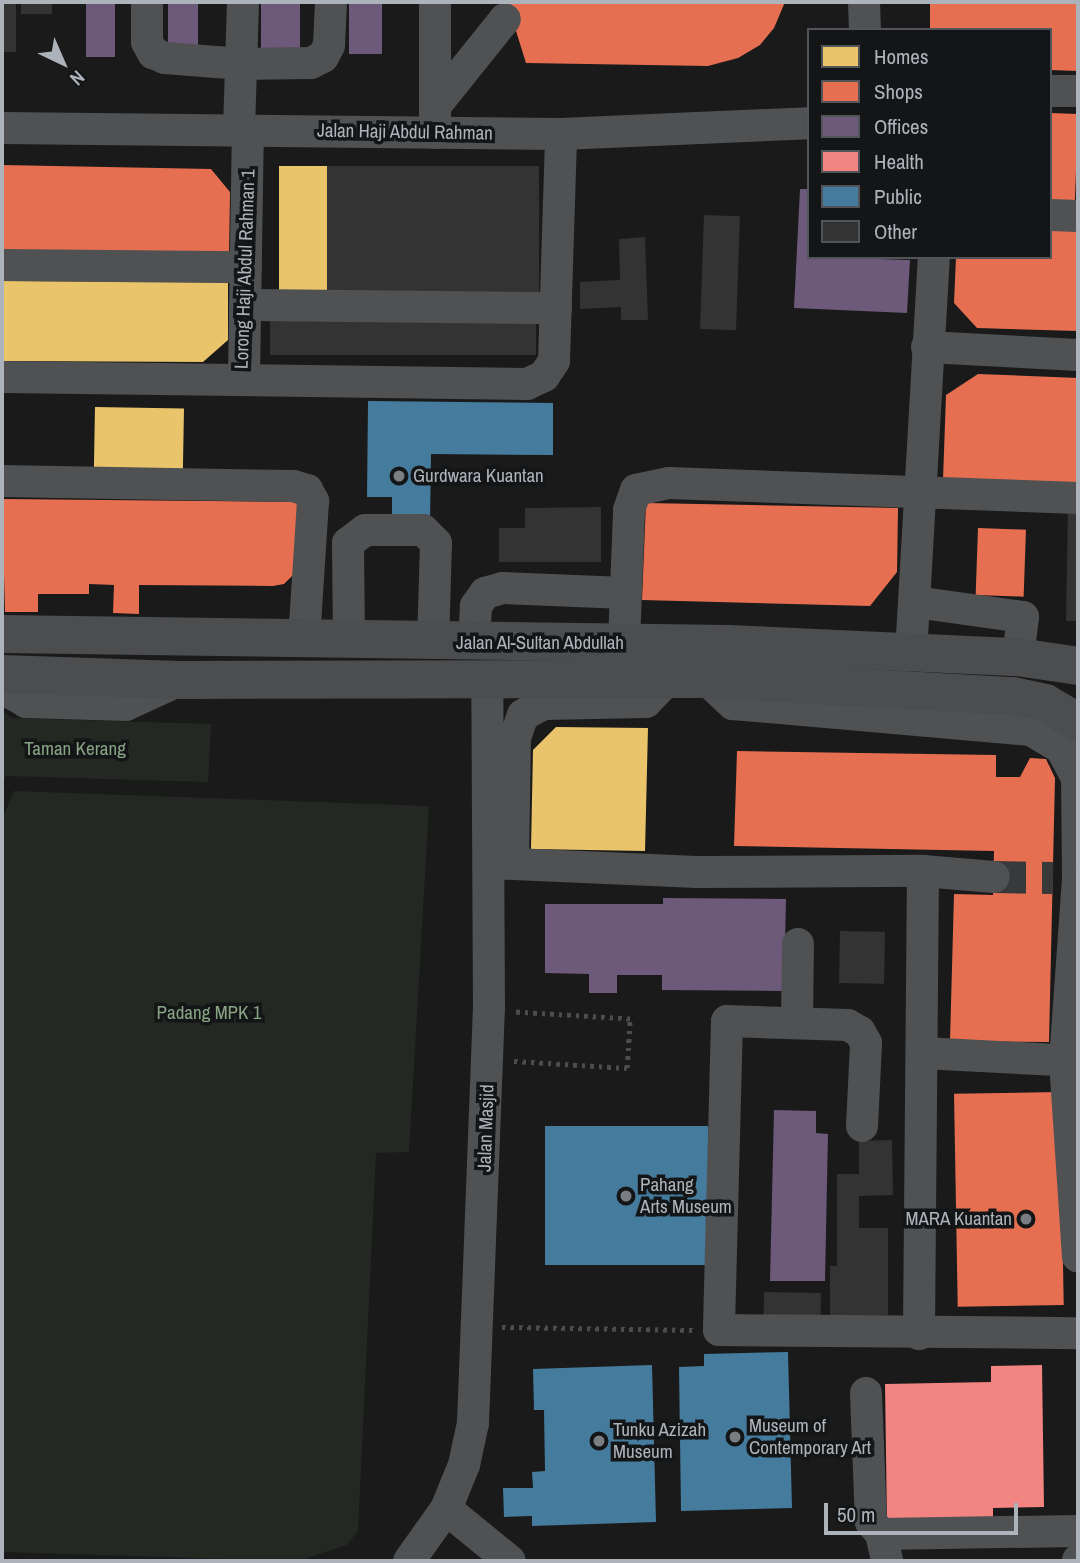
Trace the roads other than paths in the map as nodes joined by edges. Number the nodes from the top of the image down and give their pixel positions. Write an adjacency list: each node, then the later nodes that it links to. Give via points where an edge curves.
1 (147, 2): 8 (street, via 147,42 153,53)
2 (243, 2): 8 (street, Lorong Haji Abdul Rahman 1)
3 (331, 2): 8 (street, via 329,45 323,57 310,63)
4 (436, 2): 11 (street)
5 (864, 2): 7 (street)
6 (505, 19): 11 (street)
7 (865, 28)
8 (242, 64): 14 (street, Lorong Haji Abdul Rahman 1)
9 (1052, 91): 10 (street)
10 (1078, 91)
11 (435, 119): 14 (street, Jalan Haji Abdul Rahman); 15 (street, Jalan Haji Abdul Rahman)
12 (807, 123): 15 (street, Jalan Haji Abdul Rahman)
13 (2, 128): 14 (street, Jalan Haji Abdul Rahman)
14 (244, 130): 20 (street, Lorong Haji Abdul Rahman 1)
15 (561, 134): 22 (street)
16 (1052, 215): 17 (street)
17 (1078, 216)
18 (934, 259): 23 (street)
19 (2, 265): 20 (street)
20 (246, 267): 21 (street, Lorong Haji Abdul Rahman 1)
21 (245, 305): 22 (street); 26 (street, Lorong Haji Abdul Rahman 1)
22 (556, 308): 26 (street, via 554,361 544,376 527,383)
23 (927, 347): 24 (street); 28 (street)
24 (1078, 355)
25 (2, 377): 26 (street, Lorong Haji Abdul Rahman 1)
26 (244, 378)
27 (2, 481): 33 (street, via 293,486 307,490 313,501)
28 (918, 493): 29 (street); 30 (street, via 669,483 636,490 629,510); 31 (street)
29 (1078, 498)
30 (624, 593): 36 (street); 39 (street, Jalan Masjid, via 502,588 485,593 476,606)
31 (915, 602): 37 (street); 38 (street, via 1023,617)
32 (2, 634): 33 (main road, Jalan Al-Sultan Abdullah)
33 (304, 639): 34 (main road, Jalan Al-Sultan Abdullah)
34 (349, 641): 35 (main road, Jalan Al-Sultan Abdullah); 35 (street, via 348,543 365,530 423,530 436,543)
35 (433, 642): 39 (main road, Jalan Al-Sultan Abdullah)
36 (624, 643): 37 (main road, Jalan Al-Sultan Abdullah); 39 (main road, Jalan Al-Sultan Abdullah)
37 (911, 654): 38 (main road, Jalan Al-Sultan Abdullah)
38 (1018, 657): 40 (main road, Jalan Al-Sultan Abdullah)
39 (481, 660): 42 (main road, Jalan Al-Sultan Abdullah); 44 (main road, Jalan Al-Sultan Abdullah); 47 (street, Jalan Masjid)
40 (1078, 666)
41 (2, 674): 44 (main road, Jalan Al-Sultan Abdullah)
42 (668, 679): 43 (main road, Jalan Al-Sultan Abdullah); 47 (street, via 646,702 544,704 523,715 515,738)
43 (706, 679): 46 (main road, Jalan Al-Sultan Abdullah, via 1013,695 1045,703); 50 (street, via 733,704 1031,730 1061,748 1077,778)
44 (180, 680): 45 (street, via 126,705 26,702)
45 (2, 688)
46 (1078, 722)
47 (501, 863): 48 (street, via 697,873); 60 (street, Jalan Masjid, via 489,1010 473,1423 464,1465)
48 (923, 871): 49 (street); 53 (street)
49 (993, 877)
50 (1065, 878): 54 (street)
51 (798, 944): 52 (street)
52 (797, 1021): 55 (street, via 848,1025 860,1032 866,1043); 58 (street, via 727,1021 719,1331)
53 (923, 1053): 54 (street); 58 (street)
54 (1072, 1061): 56 (street)
55 (862, 1126)
56 (1078, 1257)
57 (1078, 1333): 58 (street)
58 (919, 1334)
59 (866, 1393): 62 (street, via 871,1522)
60 (446, 1509): 63 (street, Jalan Masjid); 64 (street)
61 (1078, 1531): 62 (street)
62 (884, 1548)
63 (408, 1561)
64 (510, 1561)

